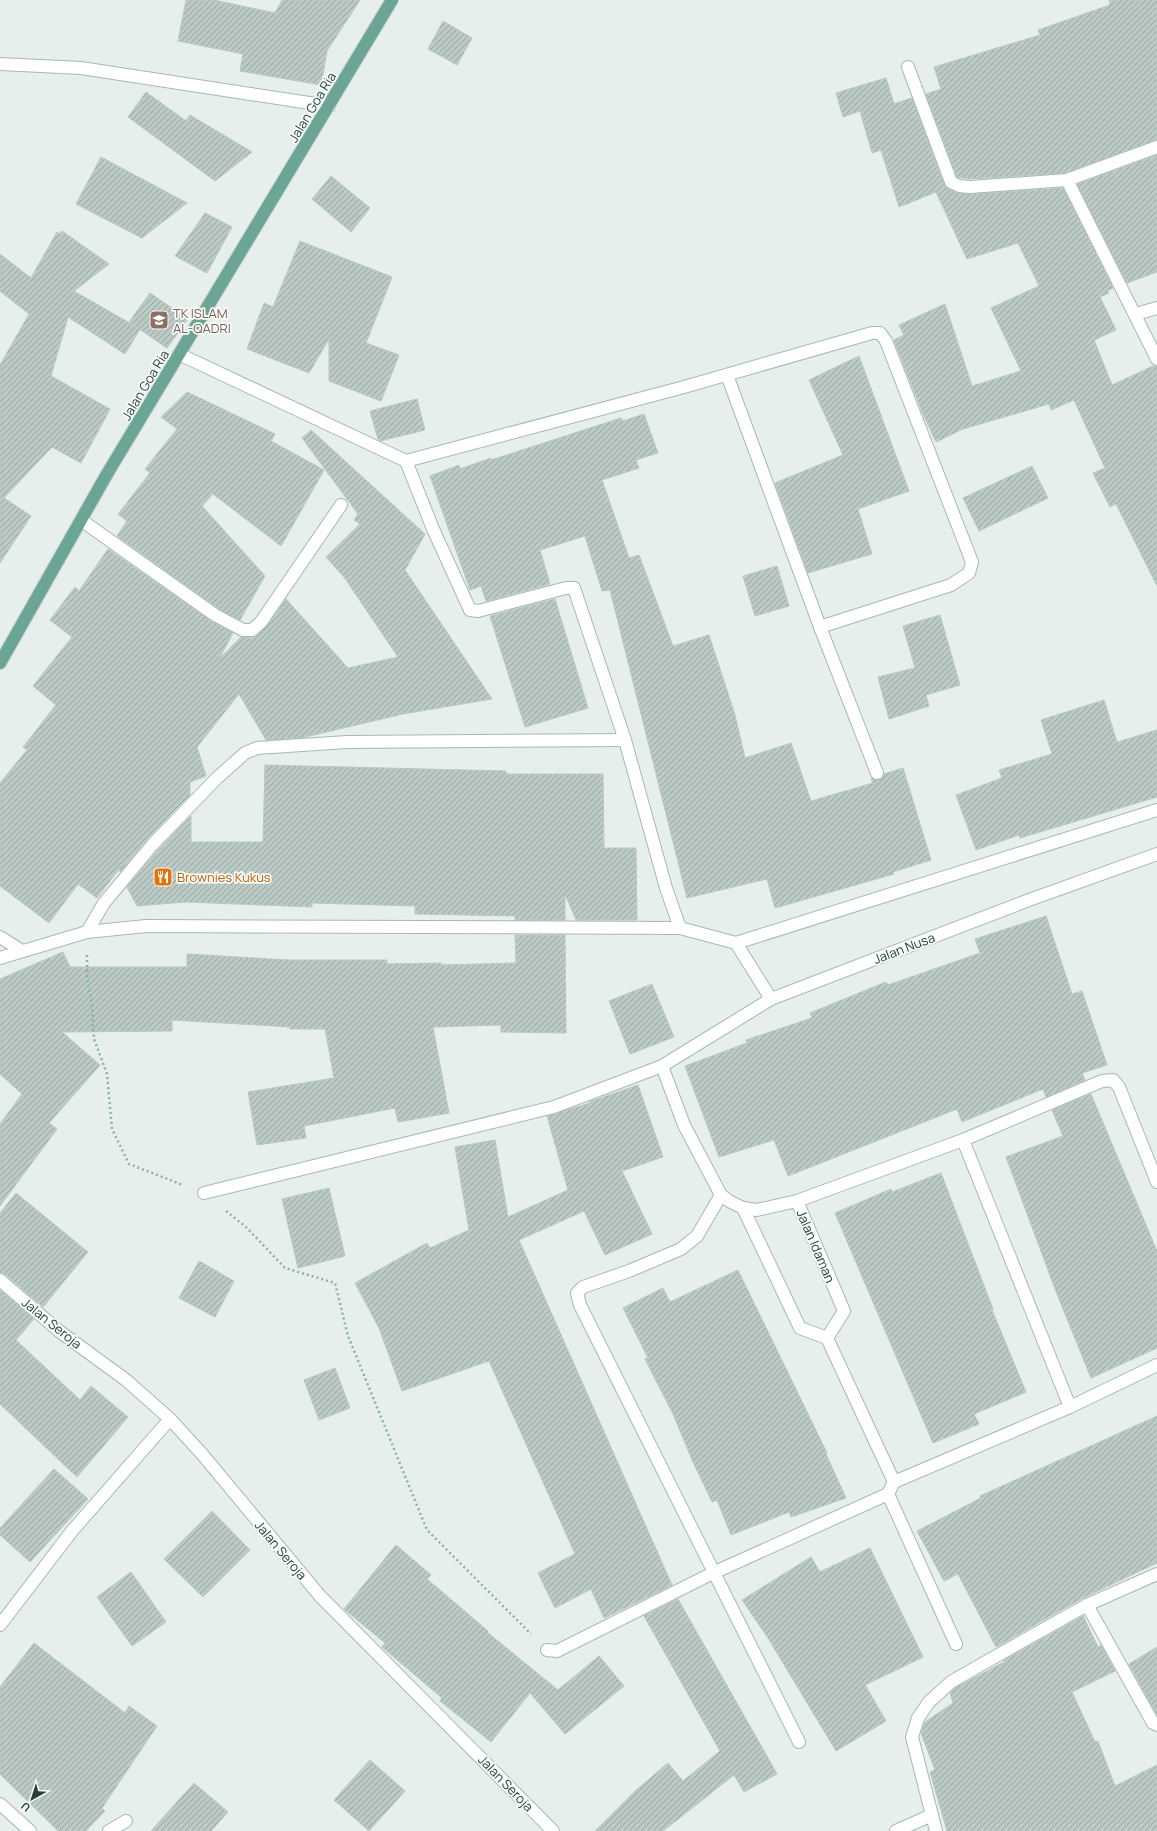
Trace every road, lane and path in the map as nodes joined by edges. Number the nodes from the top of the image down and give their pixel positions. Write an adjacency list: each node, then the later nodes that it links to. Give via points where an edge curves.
1 (392, 0): 4 (main road, Jalan Goa Ria)
2 (0, 64): 4 (street, via 81,68)
3 (908, 67): 6 (street, via 951,182 970,187)
4 (329, 106): 9 (main road, Jalan Goa Ria)
5 (1157, 148): 6 (street)
6 (1067, 180): 8 (street)
7 (1157, 308): 8 (street)
8 (1136, 314): 10 (street)
9 (179, 354): 12 (street); 14 (main road, Jalan Goa Ria)
10 (1157, 359)
11 (727, 374): 12 (street); 15 (street); 15 (street, via 872,333 880,333 886,341 972,562 969,573 951,584)
12 (406, 461): 17 (street, via 433,529 470,610 478,611 574,588)
13 (340, 505): 14 (street, via 252,630 244,630 216,615)
14 (81, 520): 16 (main road, Jalan Goa Ria)
15 (820, 627): 18 (street)
16 (0, 663)
17 (625, 740): 21 (street, via 666,888); 22 (street, via 347,742 257,748 245,753 228,767 153,844 104,903)
18 (877, 773)
19 (1157, 810): 24 (street)
20 (1157, 854): 27 (street, Jalan Nusa, via 1029,900)
21 (680, 928): 22 (street, via 146,926); 24 (street)
22 (87, 932): 25 (street); 31 (path, via 87,979 94,1039 107,1074 112,1129 129,1164)
23 (0, 937): 25 (street)
24 (736, 943): 27 (street)
25 (22, 951): 26 (street)
26 (0, 958)
27 (771, 1000): 28 (street, Jalan Nusa)
28 (662, 1066): 31 (street, Jalan Nusa, via 554,1107); 32 (street, via 684,1125)
29 (964, 1140): 30 (street, via 1102,1081 1113,1080 1120,1087); 33 (street); 38 (street)
30 (1157, 1182)
31 (204, 1193): 47 (path, via 246,1227 285,1268 335,1284 348,1336 427,1530)
32 (721, 1195): 34 (street, Jalan Idaman); 42 (street, via 697,1236 681,1249 583,1287 577,1293 580,1305)
33 (797, 1201): 34 (street, Jalan Idaman, via 757,1210); 36 (street, Jalan Idaman, via 844,1311)
34 (743, 1208): 36 (street, via 800,1328)
35 (0, 1280): 39 (street, Jalan Seroja, via 59,1331 126,1380)
36 (827, 1338): 40 (street)
37 (1157, 1365): 38 (street)
38 (1070, 1407): 40 (street)
39 (170, 1419): 45 (street, via 72,1531); 55 (street, Jalan Seroja, via 320,1596)
40 (894, 1482): 41 (street)
41 (888, 1494): 42 (street); 46 (street)
42 (713, 1573): 47 (street, via 557,1651); 49 (street)
43 (1157, 1574): 44 (street)
44 (1087, 1606): 48 (street, via 1153,1723); 51 (street, via 951,1682 929,1702 918,1718 912,1737)
45 (0, 1625)
46 (956, 1644)
47 (547, 1650)
48 (1157, 1725)
49 (799, 1742)
50 (0, 1804): 53 (street)
51 (932, 1815): 56 (street); 57 (street)
52 (126, 1821): 54 (street)
53 (30, 1831)
54 (109, 1831)
55 (553, 1831)
56 (896, 1831)
57 (936, 1831)

